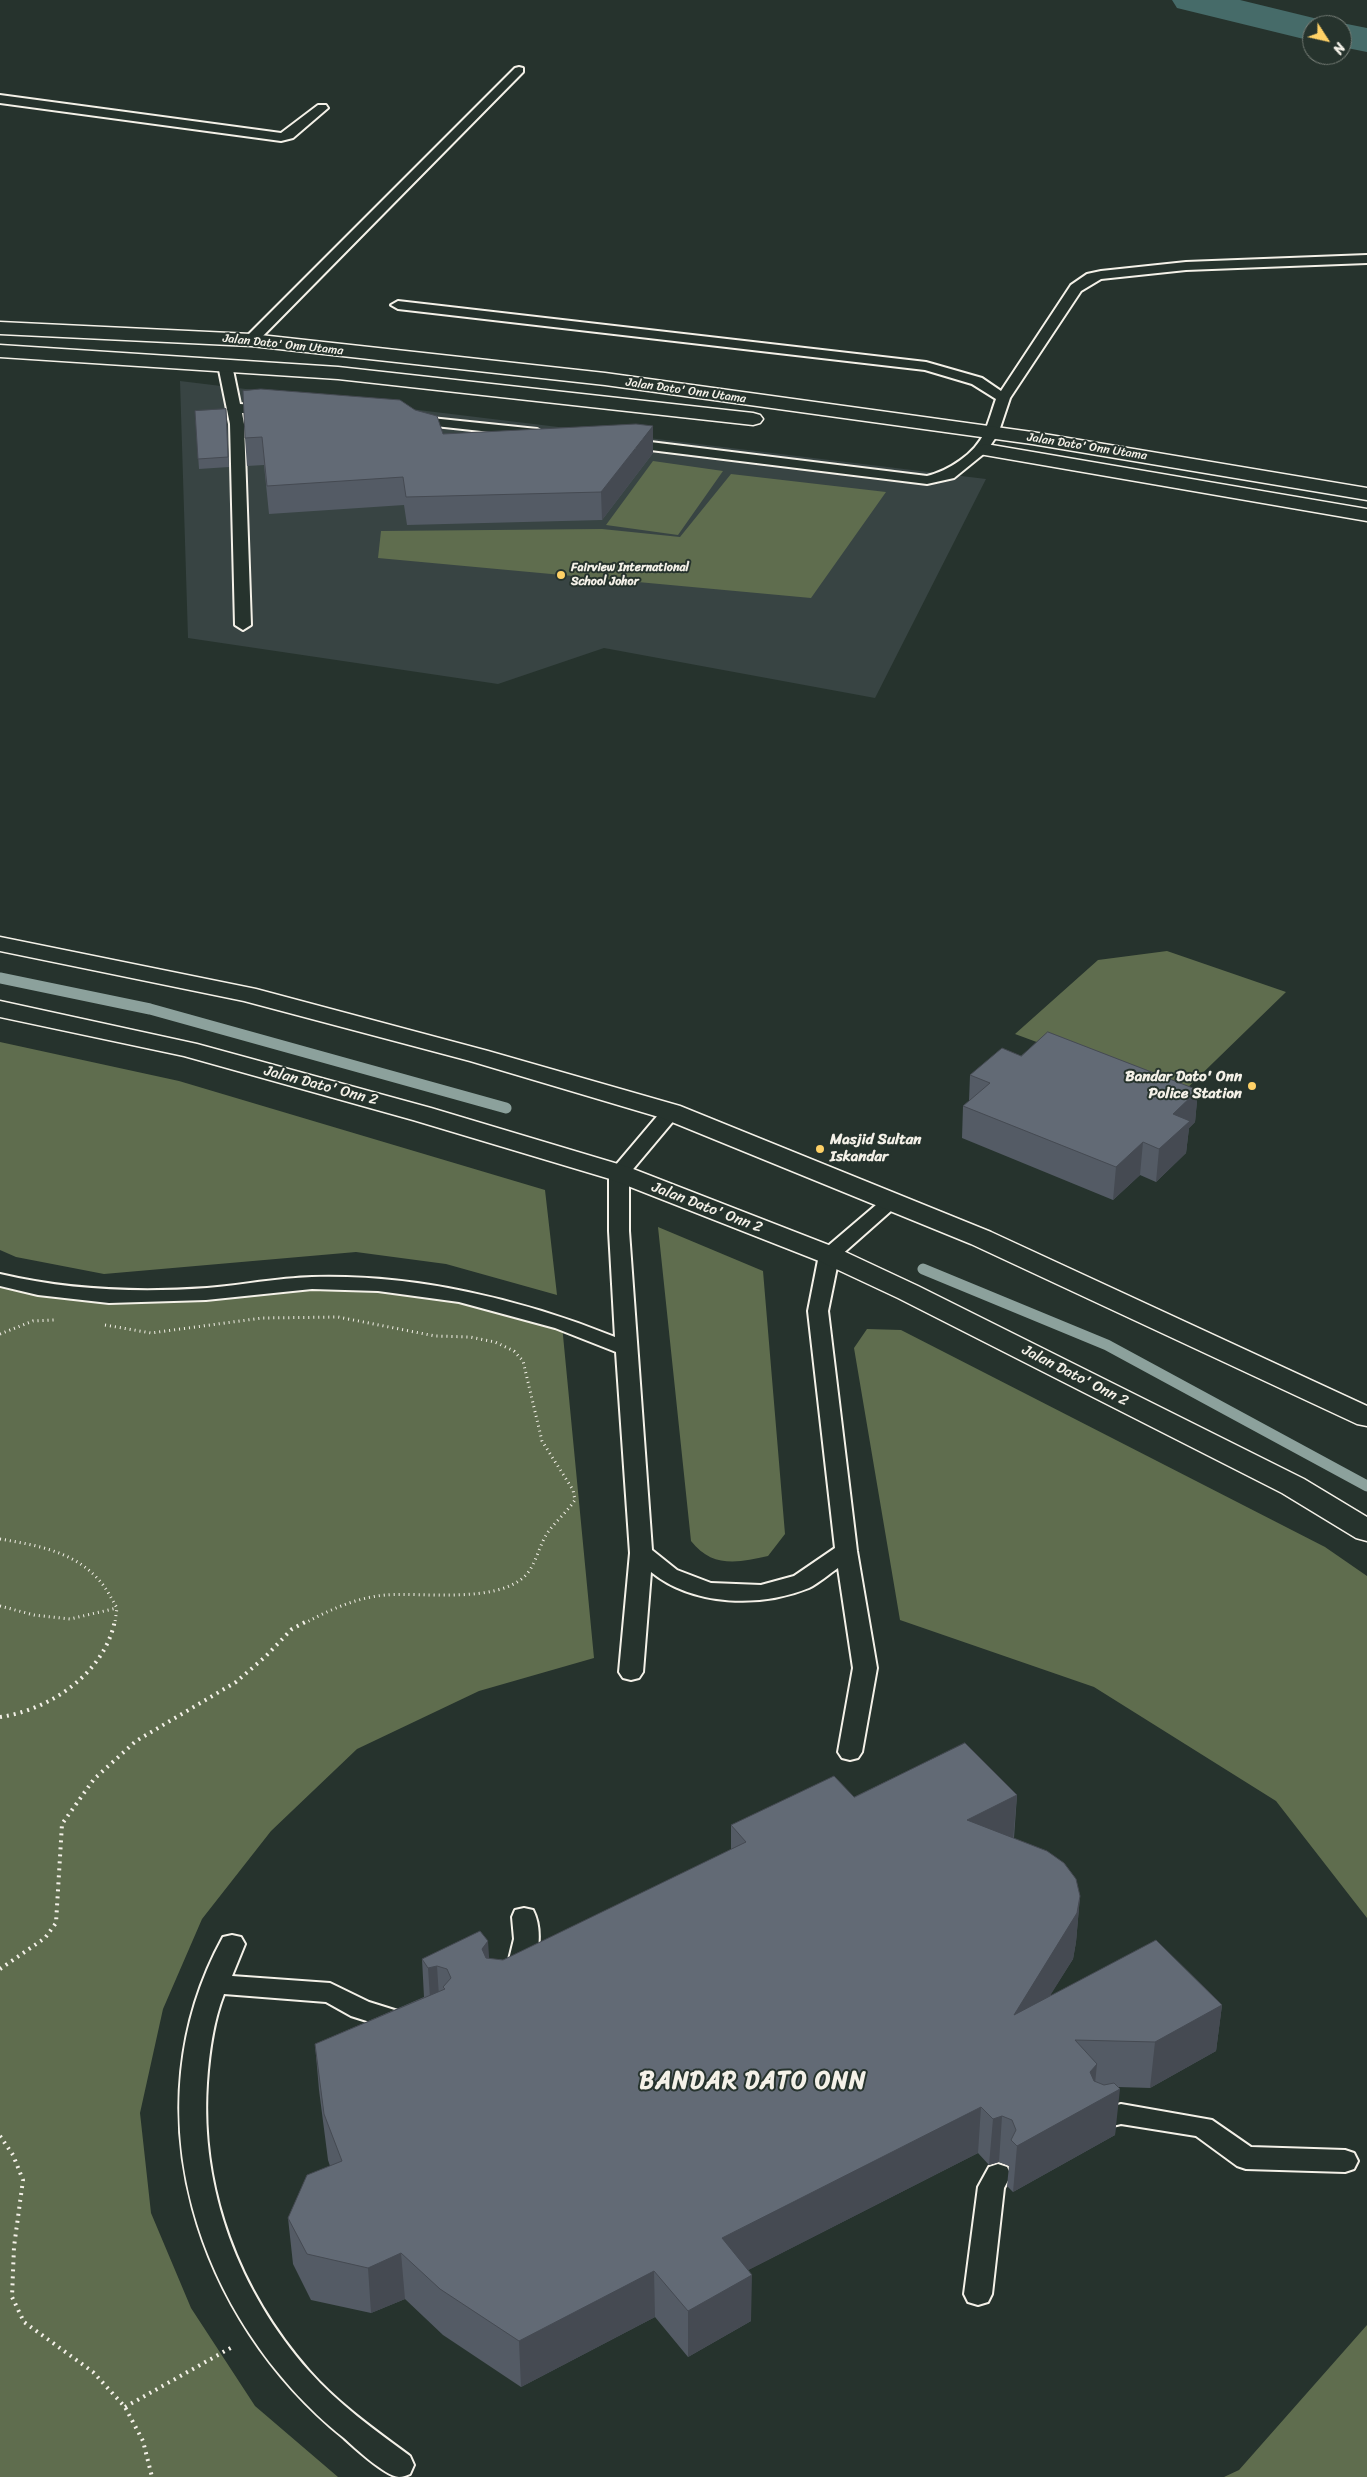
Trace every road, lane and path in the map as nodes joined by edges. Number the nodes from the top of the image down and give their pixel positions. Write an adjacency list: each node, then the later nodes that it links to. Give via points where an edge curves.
1 (519, 70): 7 (lane)
2 (0, 99): 3 (lane, via 281,137 289,135)
3 (322, 108)
4 (1367, 259): 12 (lane, via 1186,266 1092,277 1076,288)
5 (398, 305): 12 (lane, via 926,366 976,380)
6 (0, 328): 7 (main road, Jalan Dato' Onn Utama)
7 (251, 340): 9 (main road, Jalan Dato' Onn Utama)
8 (0, 351): 10 (main road, Jalan Dato' Onn Utama)
9 (353, 352): 11 (main road); 18 (main road, Jalan Dato' Onn Utama, via 605,380)
10 (225, 365): 11 (main road, Jalan Dato' Onn Utama); 13 (lane)
11 (338, 373): 15 (main road, Jalan Dato' Onn Utama)
12 (1003, 398): 18 (lane)
13 (236, 408): 14 (lane); 23 (lane)
14 (285, 411)
15 (768, 422)
16 (443, 438): 20 (lane, via 397,421 548,440)
17 (608, 441): 18 (lane, via 927,480 949,475)
18 (986, 442): 19 (main road, Jalan Dato' Onn Utama); 21 (main road, Jalan Dato' Onn Utama, via 1032,438); 22 (main road, Jalan Dato' Onn Utama)
19 (943, 444)
20 (527, 447)
21 (1367, 494)
22 (1367, 515)
23 (242, 625)
24 (0, 944): 26 (main road, via 247,994 480,1056)
25 (0, 1009): 27 (main road, Jalan Dato' Onn 2, via 188,1049)
26 (671, 1112): 27 (lane); 28 (main road)
27 (619, 1173): 29 (main road, Jalan Dato' Onn 2); 34 (lane)
28 (890, 1203): 29 (lane); 35 (main road, via 981,1238)
29 (829, 1256): 36 (main road, Jalan Dato' Onn 2, via 908,1292 1219,1448 1293,1486); 38 (lane, via 818,1311)
30 (0, 1280): 34 (lane, via 38,1289 109,1297 206,1294 312,1283 378,1285 468,1299 562,1323)
31 (58, 1320): 33 (path, via 33,1321)
32 (100, 1324): 47 (path, via 151,1334 262,1318 338,1317 436,1336 495,1342 514,1351 523,1361 542,1441 573,1490 575,1500 548,1532 525,1576 506,1587 470,1595 385,1595 336,1607 292,1629 236,1682 136,1742 94,1779 62,1824 56,1923 44,1938)
33 (0, 1334)
34 (626, 1349): 39 (lane)
35 (1367, 1417)
36 (1367, 1531)
37 (0, 1539): 41 (path, via 42,1546 78,1561 99,1579)
38 (846, 1551): 39 (lane, via 802,1582 761,1593 708,1591 669,1575); 44 (lane, via 865,1668)
39 (641, 1553): 42 (lane)
40 (0, 1606): 41 (path, via 34,1615 70,1619)
41 (117, 1608): 43 (path, via 111,1637 91,1670 49,1702 17,1716)
42 (631, 1672)
43 (0, 1718)
44 (850, 1752)
45 (524, 1917): 49 (lane, via 527,1939 519,1974 516,1982)
46 (232, 1944): 48 (lane)
47 (0, 1969)
48 (215, 1984): 50 (lane, via 330,1993 360,2009 423,2028); 56 (lane, via 204,2015 193,2066 190,2119 196,2173 209,2227 230,2280)
49 (505, 1992)
50 (431, 2026)
51 (1100, 2119): 53 (lane, via 1122,2114 1203,2127 1246,2158)
52 (0, 2136): 57 (path, via 13,2155 23,2180 14,2247 12,2297 24,2322 93,2372)
53 (1345, 2161)
54 (998, 2175): 55 (lane, via 991,2187)
55 (978, 2294)
56 (261, 2331): 57 (path); 58 (lane, via 300,2379 346,2424)
57 (126, 2407): 59 (path, via 143,2441)
58 (400, 2465)
59 (152, 2477)

